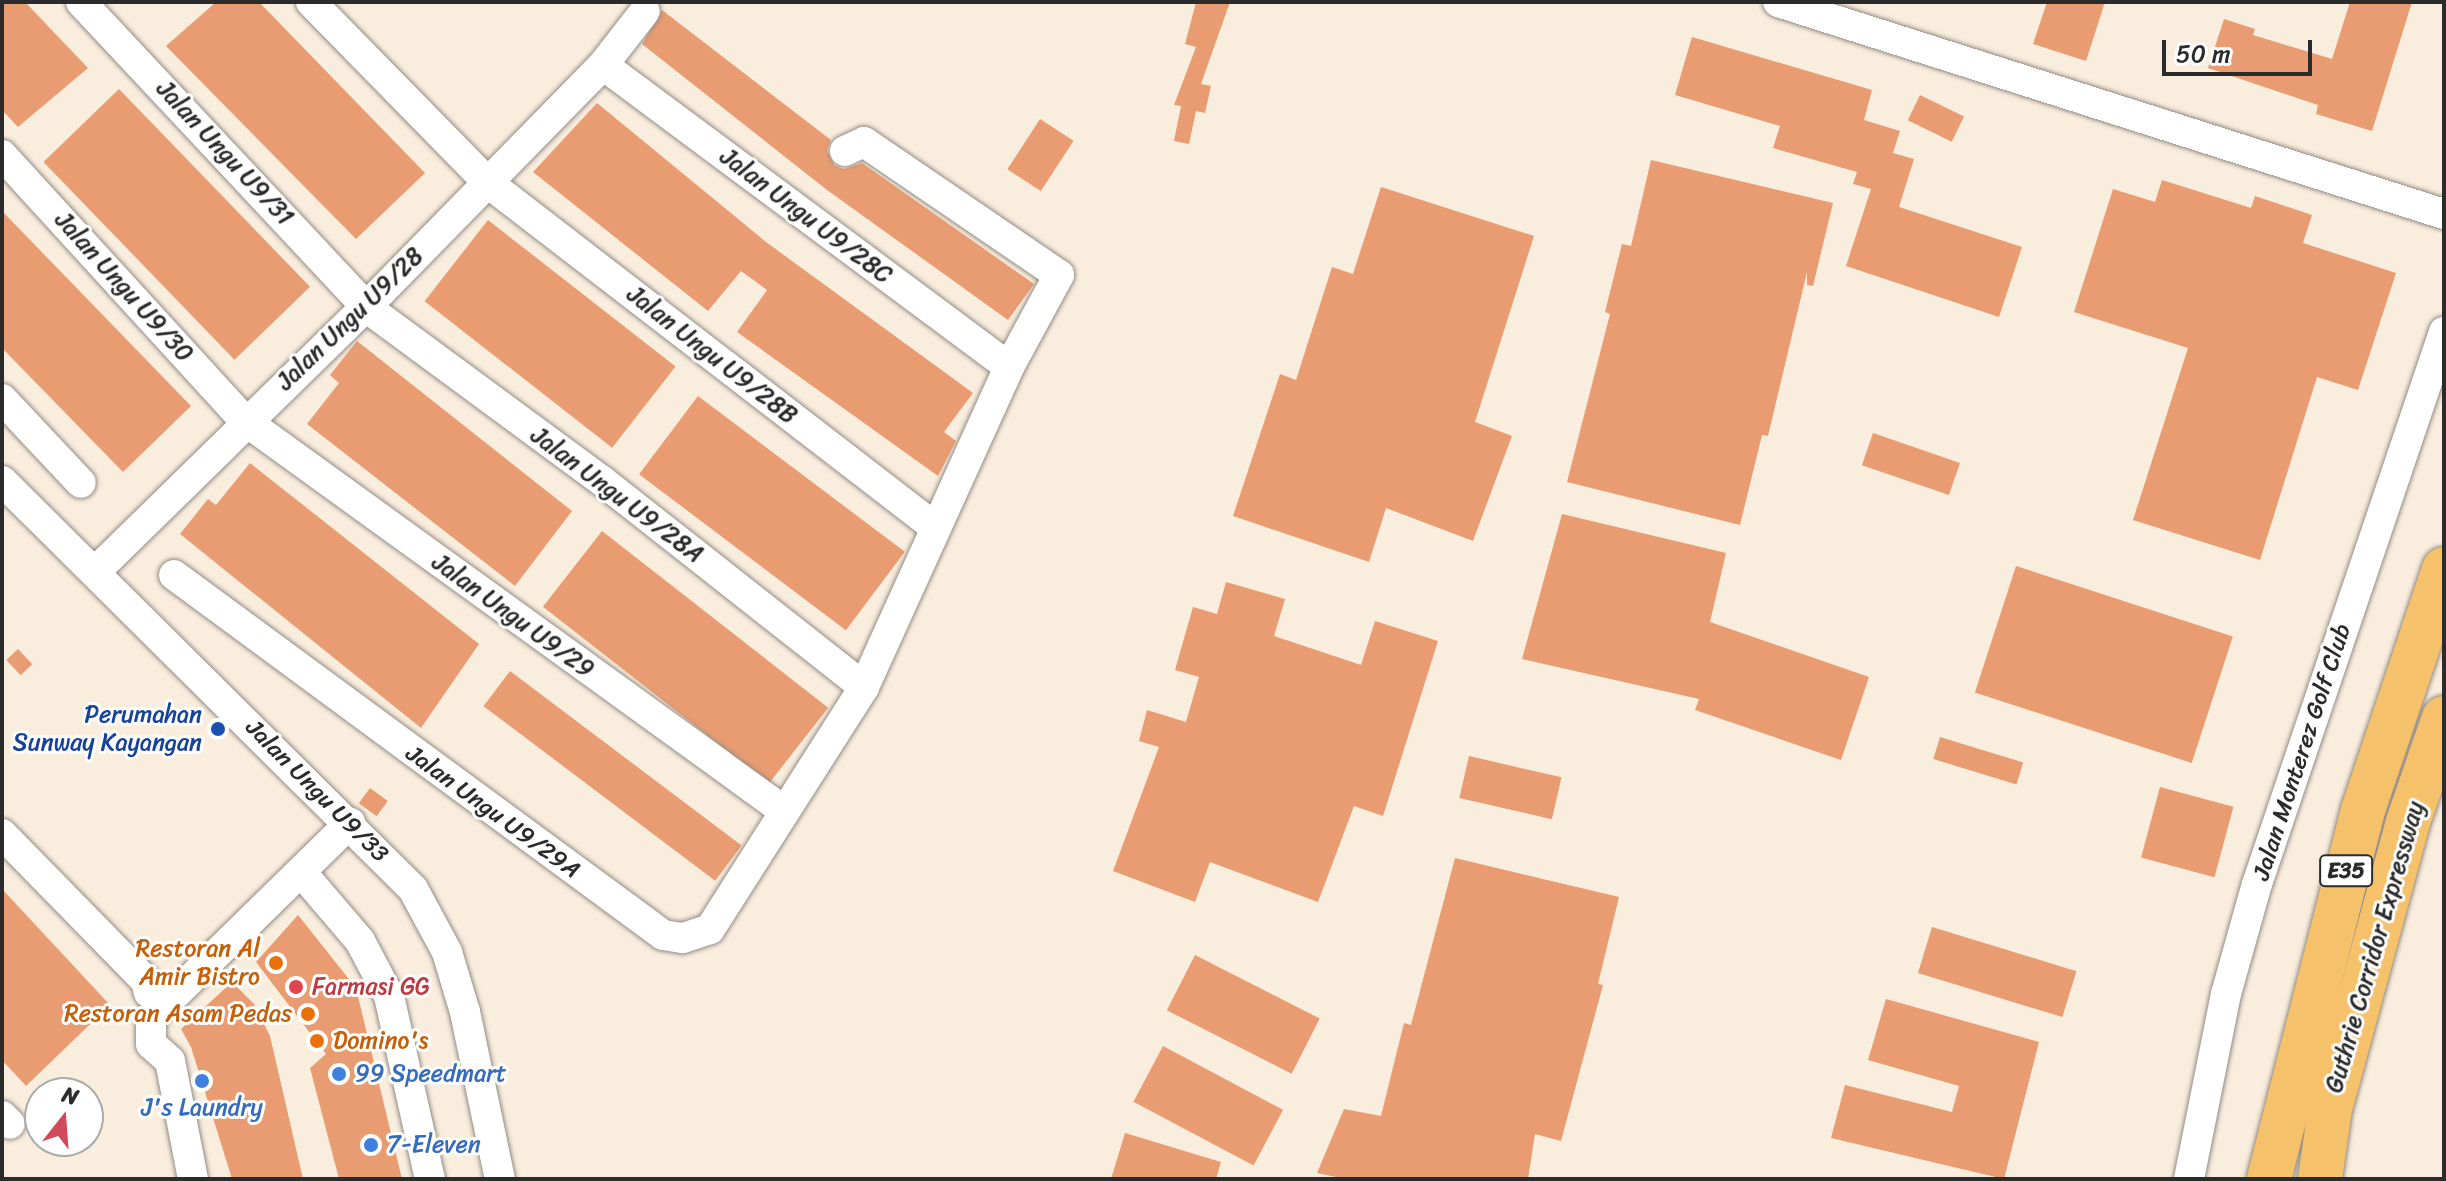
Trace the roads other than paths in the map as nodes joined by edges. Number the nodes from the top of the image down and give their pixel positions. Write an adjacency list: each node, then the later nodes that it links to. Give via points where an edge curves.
1 (81, 2): 10 (street, Jalan Ungu U9/31)
2 (311, 2): 8 (street, Jalan Ungu U9/28B)
3 (1778, 2): 9 (street)
4 (645, 11): 5 (street, Jalan Ungu U9/28)
5 (603, 65): 8 (street, Jalan Ungu U9/28); 12 (street, Jalan Ungu U9/28C)
6 (845, 151): 12 (street, via 864,142 1059,275)
7 (2, 155): 14 (street, Jalan Ungu U9/30)
8 (487, 182): 10 (street, Jalan Ungu U9/28); 17 (street, Jalan Ungu U9/28B)
9 (2444, 214)
10 (366, 307): 14 (street, Jalan Ungu U9/28); 21 (street, Jalan Ungu U9/28A, via 601,480)
11 (2444, 332): 31 (street, Jalan Monterez Golf Club, via 2257,884 2226,994)
12 (1009, 367): 17 (street)
13 (2, 399): 16 (street)
14 (244, 420): 19 (street, Jalan Ungu U9/28); 23 (street, Jalan Ungu U9/29)
15 (2, 481): 19 (street, Jalan Ungu U9/33)
16 (81, 483)
17 (936, 528): 21 (street)
18 (2444, 569): 32 (highway, Guthrie Corridor Expressway / E35, via 2363,810)
19 (96, 571): 24 (street, Jalan Ungu U9/33)
20 (174, 575): 23 (street, Jalan Ungu U9/29A, via 663,935 683,938 710,929)
21 (864, 687): 23 (street)
22 (2444, 718): 33 (highway, Guthrie Corridor Expressway / E35, via 2408,822 2330,1109)
23 (783, 810)
24 (350, 823): 26 (street); 30 (street, Jalan Ungu U9/33, via 413,889 447,952)
25 (2, 834): 27 (street, via 146,981)
26 (302, 873): 28 (street, via 151,1018 151,1044 170,1061); 29 (street, via 360,941 389,996)
27 (149, 993)
28 (193, 1179)
29 (430, 1179)
30 (500, 1179)
31 (2189, 1179)
32 (2269, 1179)
33 (2320, 1179)

